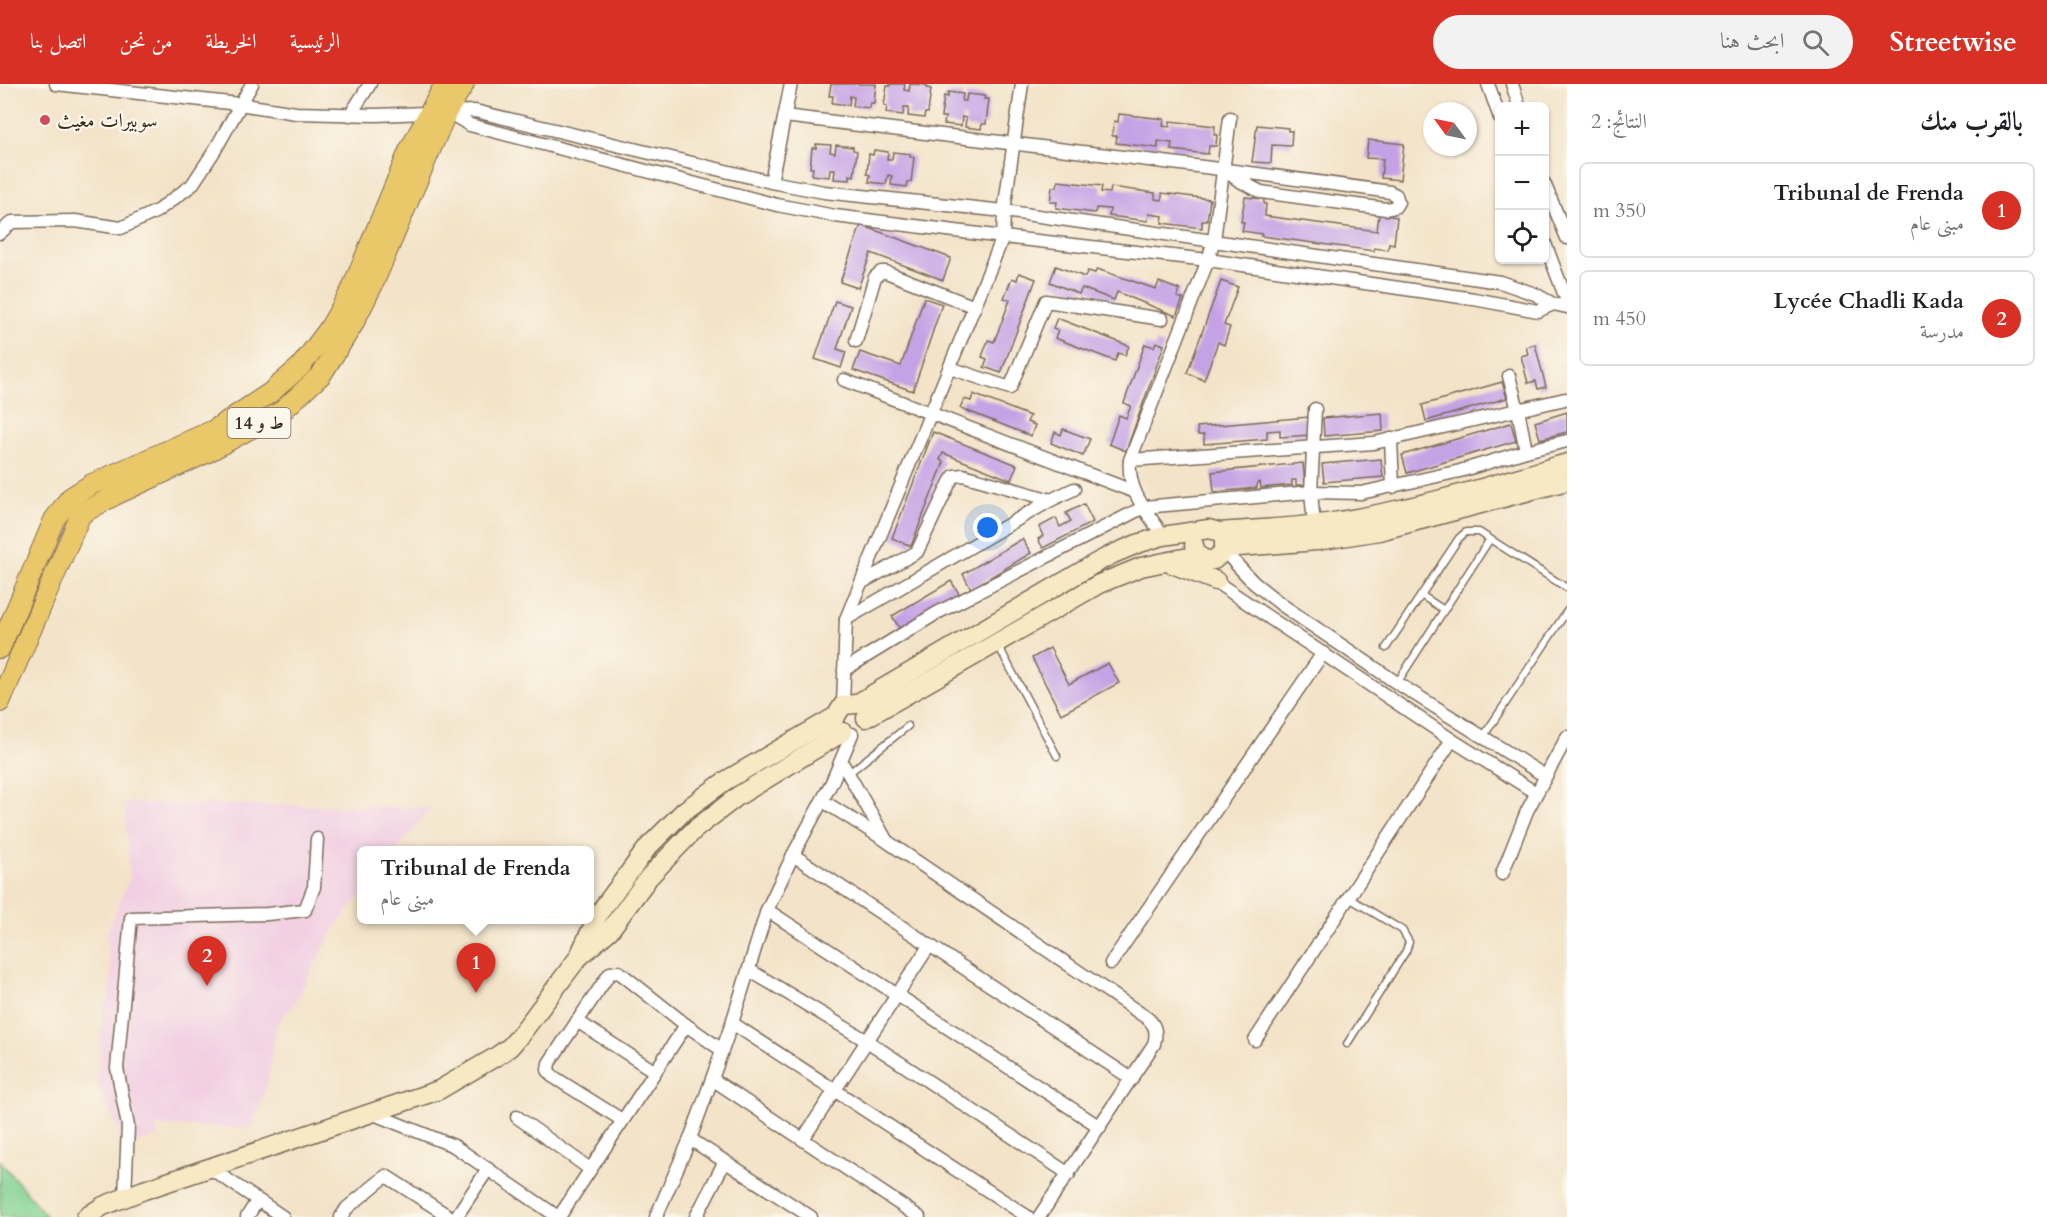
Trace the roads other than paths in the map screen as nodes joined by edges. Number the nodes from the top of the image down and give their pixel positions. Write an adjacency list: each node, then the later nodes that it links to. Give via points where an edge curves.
1 (56, 84): 10 (street)
2 (252, 84): 12 (street)
3 (370, 84): 15 (street)
4 (445, 84): 14 (main road)
5 (464, 84): 14 (main road, ط و 14)
6 (791, 84): 16 (street)
7 (1022, 84): 18 (street)
8 (1488, 84): 13 (street)
9 (1512, 84): 11 (street)
10 (77, 85): 12 (street)
11 (1518, 102)
12 (239, 104): 15 (street, via 296,113); 23 (street, via 192,185 157,211 121,228 75,221 12,222)
13 (1495, 104)
14 (437, 112): 15 (street); 20 (street, via 475,111); 24 (street, via 470,125 777,205); 69 (main road, via 404,161 351,291 330,329 301,366 270,393 214,430 92,484 70,498 54,520); 74 (main road, ط و 14, via 373,284 321,375 282,411 81,514)
15 (350, 115)
16 (785, 116): 18 (street); 20 (street)
17 (1230, 118): 19 (street)
18 (1015, 145): 19 (street); 22 (street)
19 (1222, 168): 19 (street, via 1261,192 1386,209 1398,201 1390,192); 26 (street)
20 (771, 182): 22 (street, via 824,192)
21 (1549, 193): 25 (street)
22 (1004, 211): 24 (street); 26 (street)
23 (0, 233)
24 (1003, 237): 28 (street); 31 (street)
25 (1567, 238)
26 (1214, 240): 28 (street); 30 (street, via 1500,282)
27 (1549, 252): 29 (street)
28 (1208, 260): 30 (street, via 1474,298 1538,311); 46 (street)
29 (1567, 301)
30 (1553, 304): 32 (street)
31 (975, 307): 34 (street, via 881,272 875,277); 35 (street)
32 (1567, 307)
33 (1162, 319): 35 (street, via 1046,301 1010,388)
34 (856, 341)
35 (950, 368): 41 (street)
36 (1509, 376): 40 (street)
37 (844, 380): 41 (street)
38 (1565, 399): 40 (street)
39 (1315, 409): 44 (street)
40 (1518, 410): 42 (street); 45 (street)
41 (930, 413): 51 (street); 62 (street)
42 (1391, 439): 44 (street); 49 (street)
43 (1567, 441): 45 (street)
44 (1314, 448): 46 (street); 52 (street)
45 (1526, 451): 49 (street)
46 (1130, 460): 51 (street, via 1129,476)
47 (1567, 463): 55 (main road, via 1398,509)
48 (1567, 481): 58 (main road, via 1379,531 1317,541)
49 (1393, 487): 52 (street, via 1360,493)
50 (1074, 489): 53 (street)
51 (1135, 492): 54 (street)
52 (1311, 492): 54 (street); 55 (street)
53 (1051, 500): 62 (street, via 963,475 954,476 917,552); 67 (street)
54 (1144, 507): 56 (street); 72 (street, via 937,613)
55 (1314, 525): 58 (main road)
56 (1163, 536): 58 (main road); 75 (main road, via 1094,564)
57 (1490, 539): 63 (lane); 64 (lane, via 1474,530 1462,534); 65 (lane)
58 (1218, 541): 59 (main road, via 1222,555 1214,560); 59 (main road, via 1194,540); 73 (street, via 1272,598)
59 (1199, 556): 60 (main road); 61 (street)
60 (1163, 561): 61 (main road); 68 (main road, via 1099,584)
61 (1216, 581): 71 (street)
62 (861, 583): 67 (street)
63 (1567, 588)
64 (1421, 595): 65 (lane); 70 (lane)
65 (1444, 610): 73 (lane)
66 (1567, 611): 77 (lane)
67 (846, 618): 72 (street)
68 (996, 642): 75 (main road); 80 (lane)
69 (0, 648)
70 (1386, 648)
71 (1323, 652): 79 (street); 95 (street)
72 (844, 670): 75 (street)
73 (1396, 682): 77 (street)
74 (0, 702)
75 (849, 718): 81 (street); 92 (main road, via 725,781 684,811 648,847)
76 (908, 726): 82 (lane)
77 (1483, 737): 83 (street)
78 (1567, 737): 83 (street)
79 (1452, 740): 84 (street); 90 (street)
80 (1057, 756)
81 (841, 761): 82 (street); 85 (street)
82 (849, 773): 87 (street)
83 (1545, 776): 84 (street)
84 (1536, 793): 89 (street)
85 (823, 801): 87 (street); 88 (street)
86 (317, 839): 120 (street, via 314,887 306,910 131,918 117,1068 128,1126)
87 (885, 840): 106 (street, via 1151,1022 1156,1032 1154,1044)
88 (793, 855): 91 (street); 94 (street)
89 (1502, 873)
90 (1349, 898): 101 (street); 103 (lane, via 1402,930 1409,942)
91 (767, 910): 96 (street); 97 (street)
92 (594, 924)
93 (594, 924): 109 (main road, via 578,958 510,1047 439,1090)
94 (929, 946): 97 (street); 106 (street)
95 (1111, 963)
96 (749, 969): 99 (street); 102 (street)
97 (897, 995): 102 (street); 112 (street)
98 (577, 1021): 100 (street, via 608,975 616,971); 105 (street); 111 (street, via 548,1070)
99 (732, 1023): 104 (street); 108 (street)
100 (686, 1025): 104 (street); 105 (street)
101 (1255, 1040)
102 (867, 1041): 108 (street); 119 (street)
103 (1347, 1044)
104 (722, 1050): 107 (street)
105 (654, 1071): 111 (street)
106 (1132, 1078): 112 (street)
107 (712, 1079): 113 (street); 114 (street)
108 (835, 1090): 114 (street); 133 (street)
109 (371, 1113): 116 (main road); 117 (street, via 454,1146)
110 (517, 1117): 118 (street)
111 (622, 1120): 118 (street)
112 (1100, 1127): 119 (street)
113 (690, 1139): 115 (street); 130 (street)
114 (803, 1139): 132 (street)
115 (725, 1161): 122 (street); 131 (street)
116 (210, 1168): 120 (main road); 121 (street)
117 (488, 1169): 128 (street); 129 (street)
118 (590, 1169): 129 (street)
119 (1069, 1173): 134 (street)
120 (125, 1197): 123 (main road)
121 (257, 1201): 124 (street); 125 (street)
122 (699, 1216)
123 (86, 1217)
124 (247, 1217)
125 (283, 1217)
126 (341, 1217): 127 (street, via 386,1176)
127 (450, 1217)
128 (456, 1217)
129 (559, 1217)
130 (656, 1217)
131 (811, 1217)
132 (919, 1217)
133 (1028, 1217)
134 (1039, 1217)

